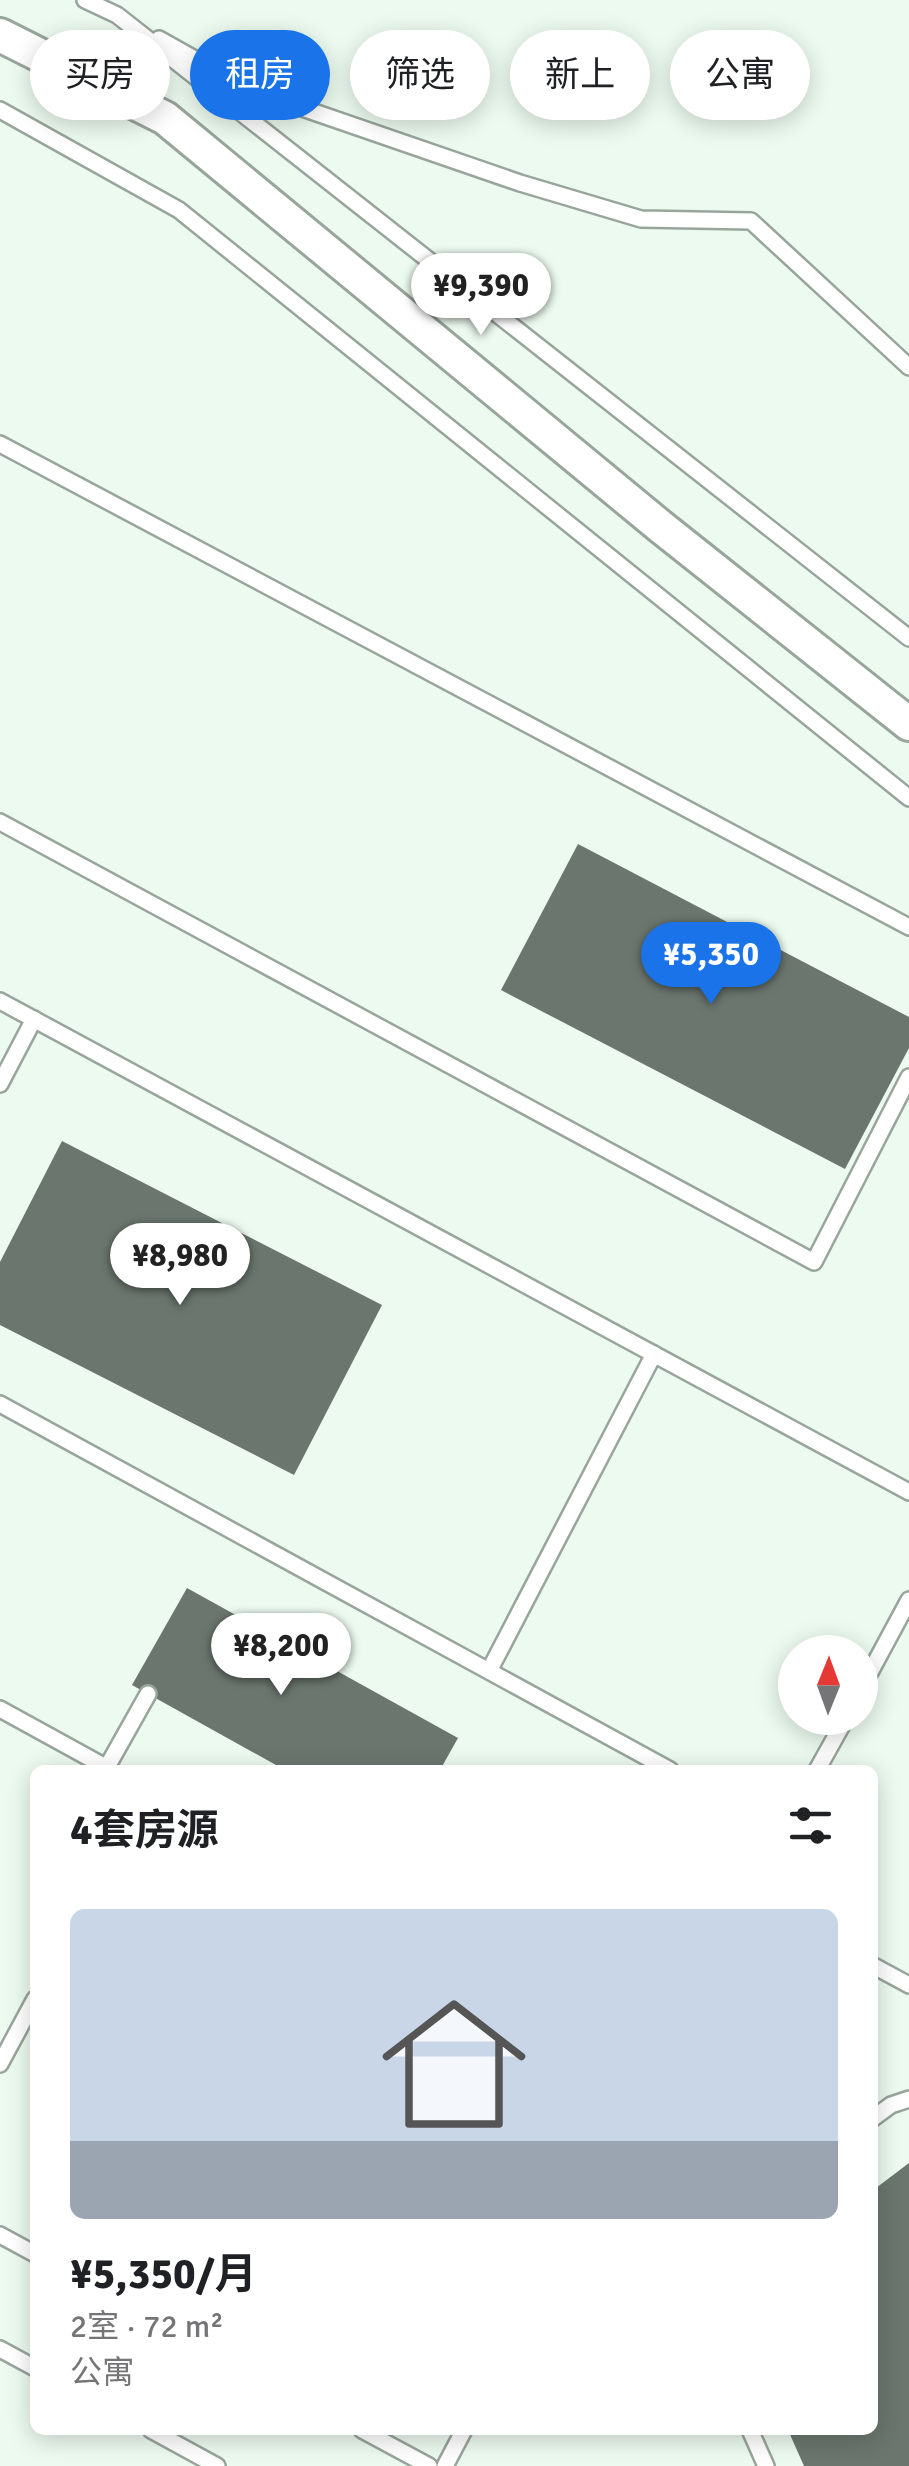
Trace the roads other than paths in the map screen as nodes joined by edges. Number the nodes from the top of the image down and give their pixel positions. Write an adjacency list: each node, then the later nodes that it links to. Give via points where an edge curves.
1 (85, 0): 3 (lane)
2 (102, 0): 3 (lane)
3 (117, 15): 6 (lane, via 250,90 520,183 642,220 752,221); 8 (lane)
4 (0, 35): 9 (street, via 165,118)
5 (0, 110): 10 (lane, via 179,210)
6 (909, 368)
7 (0, 444): 12 (lane)
8 (909, 638)
9 (909, 724)
10 (909, 798)
11 (0, 822): 15 (lane, via 814,1262)
12 (909, 927)
13 (0, 1001): 14 (lane)
14 (34, 1019): 16 (lane); 17 (lane)
15 (909, 1077)
16 (0, 1084)
17 (654, 1354): 19 (lane); 22 (lane)
18 (0, 1404): 22 (lane)
19 (909, 1492)
20 (909, 1600): 21 (lane)
21 (878, 1658)
22 (489, 1671): 28 (lane)
23 (148, 1694): 27 (lane)
24 (0, 1708): 26 (lane)
25 (837, 1735): 29 (lane)
26 (102, 1765)
27 (111, 1765)
28 (661, 1765)
29 (820, 1765)
30 (878, 1968): 31 (lane)
31 (909, 1985)
32 (30, 2008): 33 (lane)
33 (0, 2064)
34 (909, 2099): 35 (lane)
35 (878, 2115)
36 (0, 2235): 37 (lane)
37 (30, 2251)
38 (0, 2348): 39 (lane)
39 (30, 2365)
40 (159, 2435): 44 (lane)
41 (371, 2435): 45 (lane)
42 (461, 2435): 46 (lane)
43 (752, 2435): 47 (lane)
44 (217, 2466)
45 (429, 2466)
46 (445, 2466)
47 (766, 2466)

